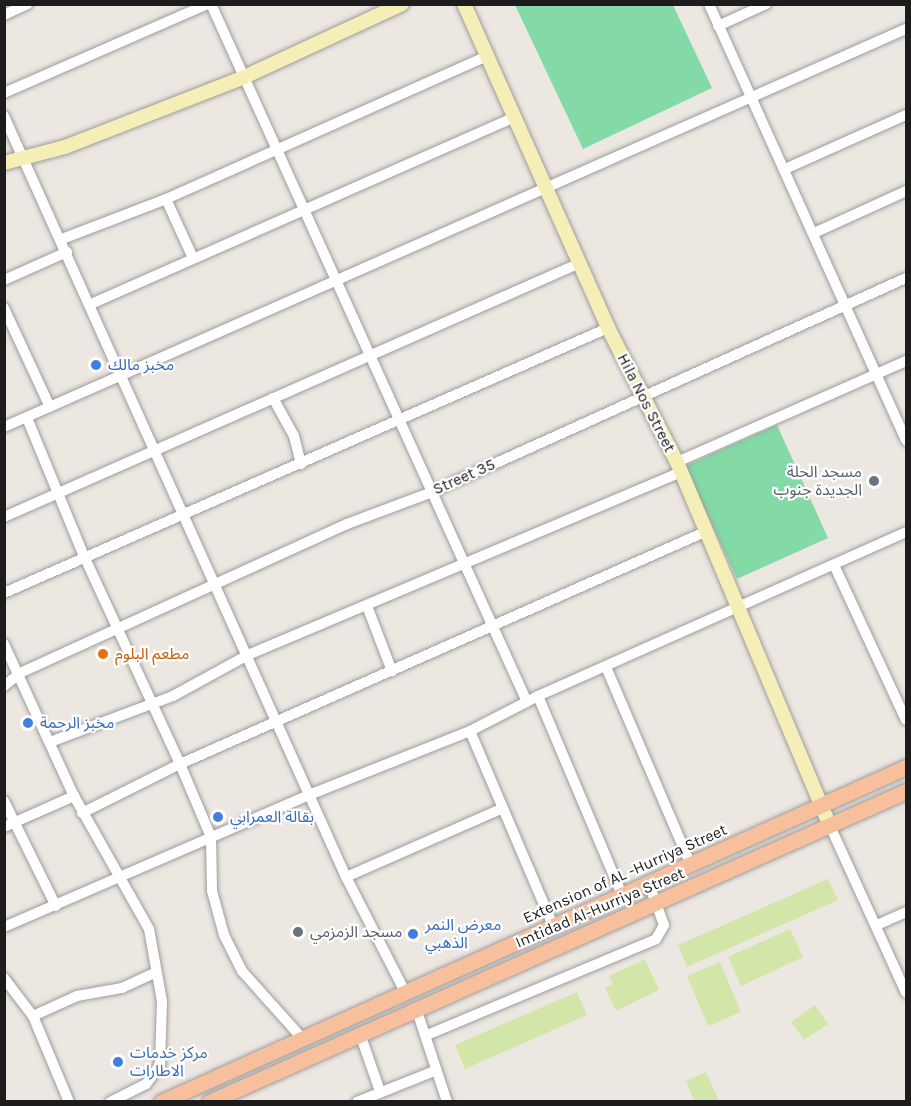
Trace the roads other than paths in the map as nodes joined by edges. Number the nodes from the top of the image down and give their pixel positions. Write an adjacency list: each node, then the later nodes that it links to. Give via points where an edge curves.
1 (28, 4): 7 (street)
2 (209, 4): 11 (street); 12 (street)
3 (402, 4): 11 (street)
4 (464, 4): 10 (street, Hila Nos Street)
5 (709, 4): 8 (street)
6 (766, 4): 8 (street)
7 (4, 15)
8 (718, 26): 13 (street)
9 (906, 28): 13 (street)
10 (487, 56): 16 (street, Hila Nos Street); 17 (street)
11 (242, 78): 17 (street); 18 (street, via 65,147)
12 (4, 93)
13 (750, 98): 20 (street); 21 (street)
14 (906, 115): 20 (street)
15 (4, 116): 18 (street)
16 (515, 117): 21 (street, Hila Nos Street); 24 (street)
17 (276, 149): 23 (street); 24 (street)
18 (24, 159): 19 (street); 26 (street)
19 (4, 163)
20 (785, 169): 25 (street)
21 (547, 187): 29 (street, Hila Nos Street); 32 (street)
22 (906, 191): 25 (street)
23 (166, 199): 26 (street); 28 (street)
24 (304, 212): 28 (street); 32 (street)
25 (814, 233): 34 (street)
26 (62, 239): 27 (street)
27 (67, 252): 31 (street); 33 (street)
28 (193, 258): 33 (street)
29 (580, 264): 36 (street, Hila Nos Street); 37 (street)
30 (906, 278): 34 (street, Street 35)
31 (4, 280)
32 (337, 280): 37 (street); 40 (street)
33 (91, 304): 40 (street)
34 (845, 306): 39 (street); 41 (street, Street 35)
35 (4, 308): 43 (street)
36 (608, 328): 41 (street, Hila Nos Street); 45 (street)
37 (371, 357): 42 (street); 45 (street)
38 (906, 361): 39 (street)
39 (877, 374): 47 (street); 50 (street)
40 (120, 376): 43 (street); 48 (street)
41 (643, 396): 50 (street, Hila Nos Street); 51 (street, Street 35)
42 (273, 398): 48 (street); 49 (street, via 294,436)
43 (50, 407): 44 (street)
44 (27, 418): 46 (street); 52 (street)
45 (400, 422): 49 (street); 51 (street)
46 (4, 427)
47 (906, 439)
48 (154, 449): 52 (street); 53 (street)
49 (301, 464): 53 (street)
50 (679, 467): 55 (street, Hila Nos Street); 58 (street)
51 (432, 492): 58 (street); 60 (street, Street 35, via 347,524)
52 (58, 494): 54 (street); 57 (street)
53 (185, 514): 57 (street); 60 (street)
54 (4, 517)
55 (707, 531): 63 (street, Hila Nos Street); 65 (street)
56 (906, 532): 59 (street)
57 (84, 556): 61 (street); 64 (street)
58 (466, 565): 62 (street); 65 (street)
59 (834, 565): 63 (street); 76 (street)
60 (216, 584): 64 (street, Street 35); 67 (street)
61 (4, 593)
62 (367, 606): 67 (street); 69 (street)
63 (737, 609): 68 (street); 85 (street, Hila Nos Street)
64 (120, 628): 70 (street, Street 35); 74 (street)
65 (493, 628): 69 (street); 73 (street)
66 (4, 644): 70 (street)
67 (248, 655): 74 (street); 75 (street)
68 (606, 668): 72 (street); 91 (street)
69 (392, 670): 75 (street)
70 (20, 673): 71 (street, Street 35); 78 (street)
71 (4, 686)
72 (538, 696): 73 (street); 95 (street)
73 (527, 702): 77 (street)
74 (153, 704): 78 (street); 79 (street)
75 (278, 719): 79 (street); 82 (street)
76 (906, 720)
77 (470, 731): 82 (street); 86 (street)
78 (50, 742): 83 (street)
79 (180, 764): 87 (street); 90 (street)
80 (906, 767): 85 (main road, Extension of AL -Hurriya Street)
81 (906, 791): 89 (main road, Imtidad Al-Hurriya Street)
82 (309, 795): 90 (street); 92 (street)
83 (74, 796): 87 (street); 88 (street)
84 (4, 801): 88 (street)
85 (820, 805): 89 (street, Hila Nos Street); 91 (main road, Extension of AL -Hurriya Street)
86 (503, 808): 92 (street); 100 (street)
87 (82, 813): 93 (street)
88 (9, 825): 97 (street)
89 (830, 826): 96 (main road, Imtidad Al-Hurriya Street); 99 (street)
90 (211, 837): 93 (street); 110 (street, via 212,891 224,935 242,971)
91 (691, 865): 94 (main road, Extension of AL -Hurriya Street)
92 (346, 877): 104 (street)
93 (119, 880): 97 (street); 102 (street, via 136,901 149,929)
94 (649, 884): 95 (main road, Extension of AL -Hurriya Street); 96 (street)
95 (622, 895): 100 (main road, Extension of AL -Hurriya Street)
96 (658, 904): 106 (main road, Imtidad Al-Hurriya Street); 109 (street, via 664,926 656,939)
97 (56, 906): 101 (street)
98 (906, 912): 99 (street)
99 (877, 925): 105 (street)
100 (554, 926): 104 (main road, Extension of AL -Hurriya Street)
101 (4, 927)
102 (158, 972): 107 (street, via 122,988 77,996); 113 (street, via 162,1000 160,1065 153,1079)
103 (4, 978): 107 (street)
104 (404, 990): 110 (main road, Extension of AL -Hurriya Street)
105 (906, 992)
106 (416, 1008): 108 (main road, Imtidad Al-Hurriya Street); 109 (street)
107 (33, 1016): 115 (street)
108 (360, 1034): 112 (street); 117 (main road, Imtidad Al-Hurriya Street)
109 (427, 1035): 111 (street)
110 (301, 1037): 114 (main road, Extension of AL -Hurriya Street)
111 (434, 1071): 112 (street); 119 (street)
112 (380, 1090): 118 (street)
113 (127, 1098): 116 (street)
114 (169, 1100)
115 (69, 1101)
116 (110, 1101)
117 (209, 1101)
118 (357, 1101)
119 (447, 1101)

